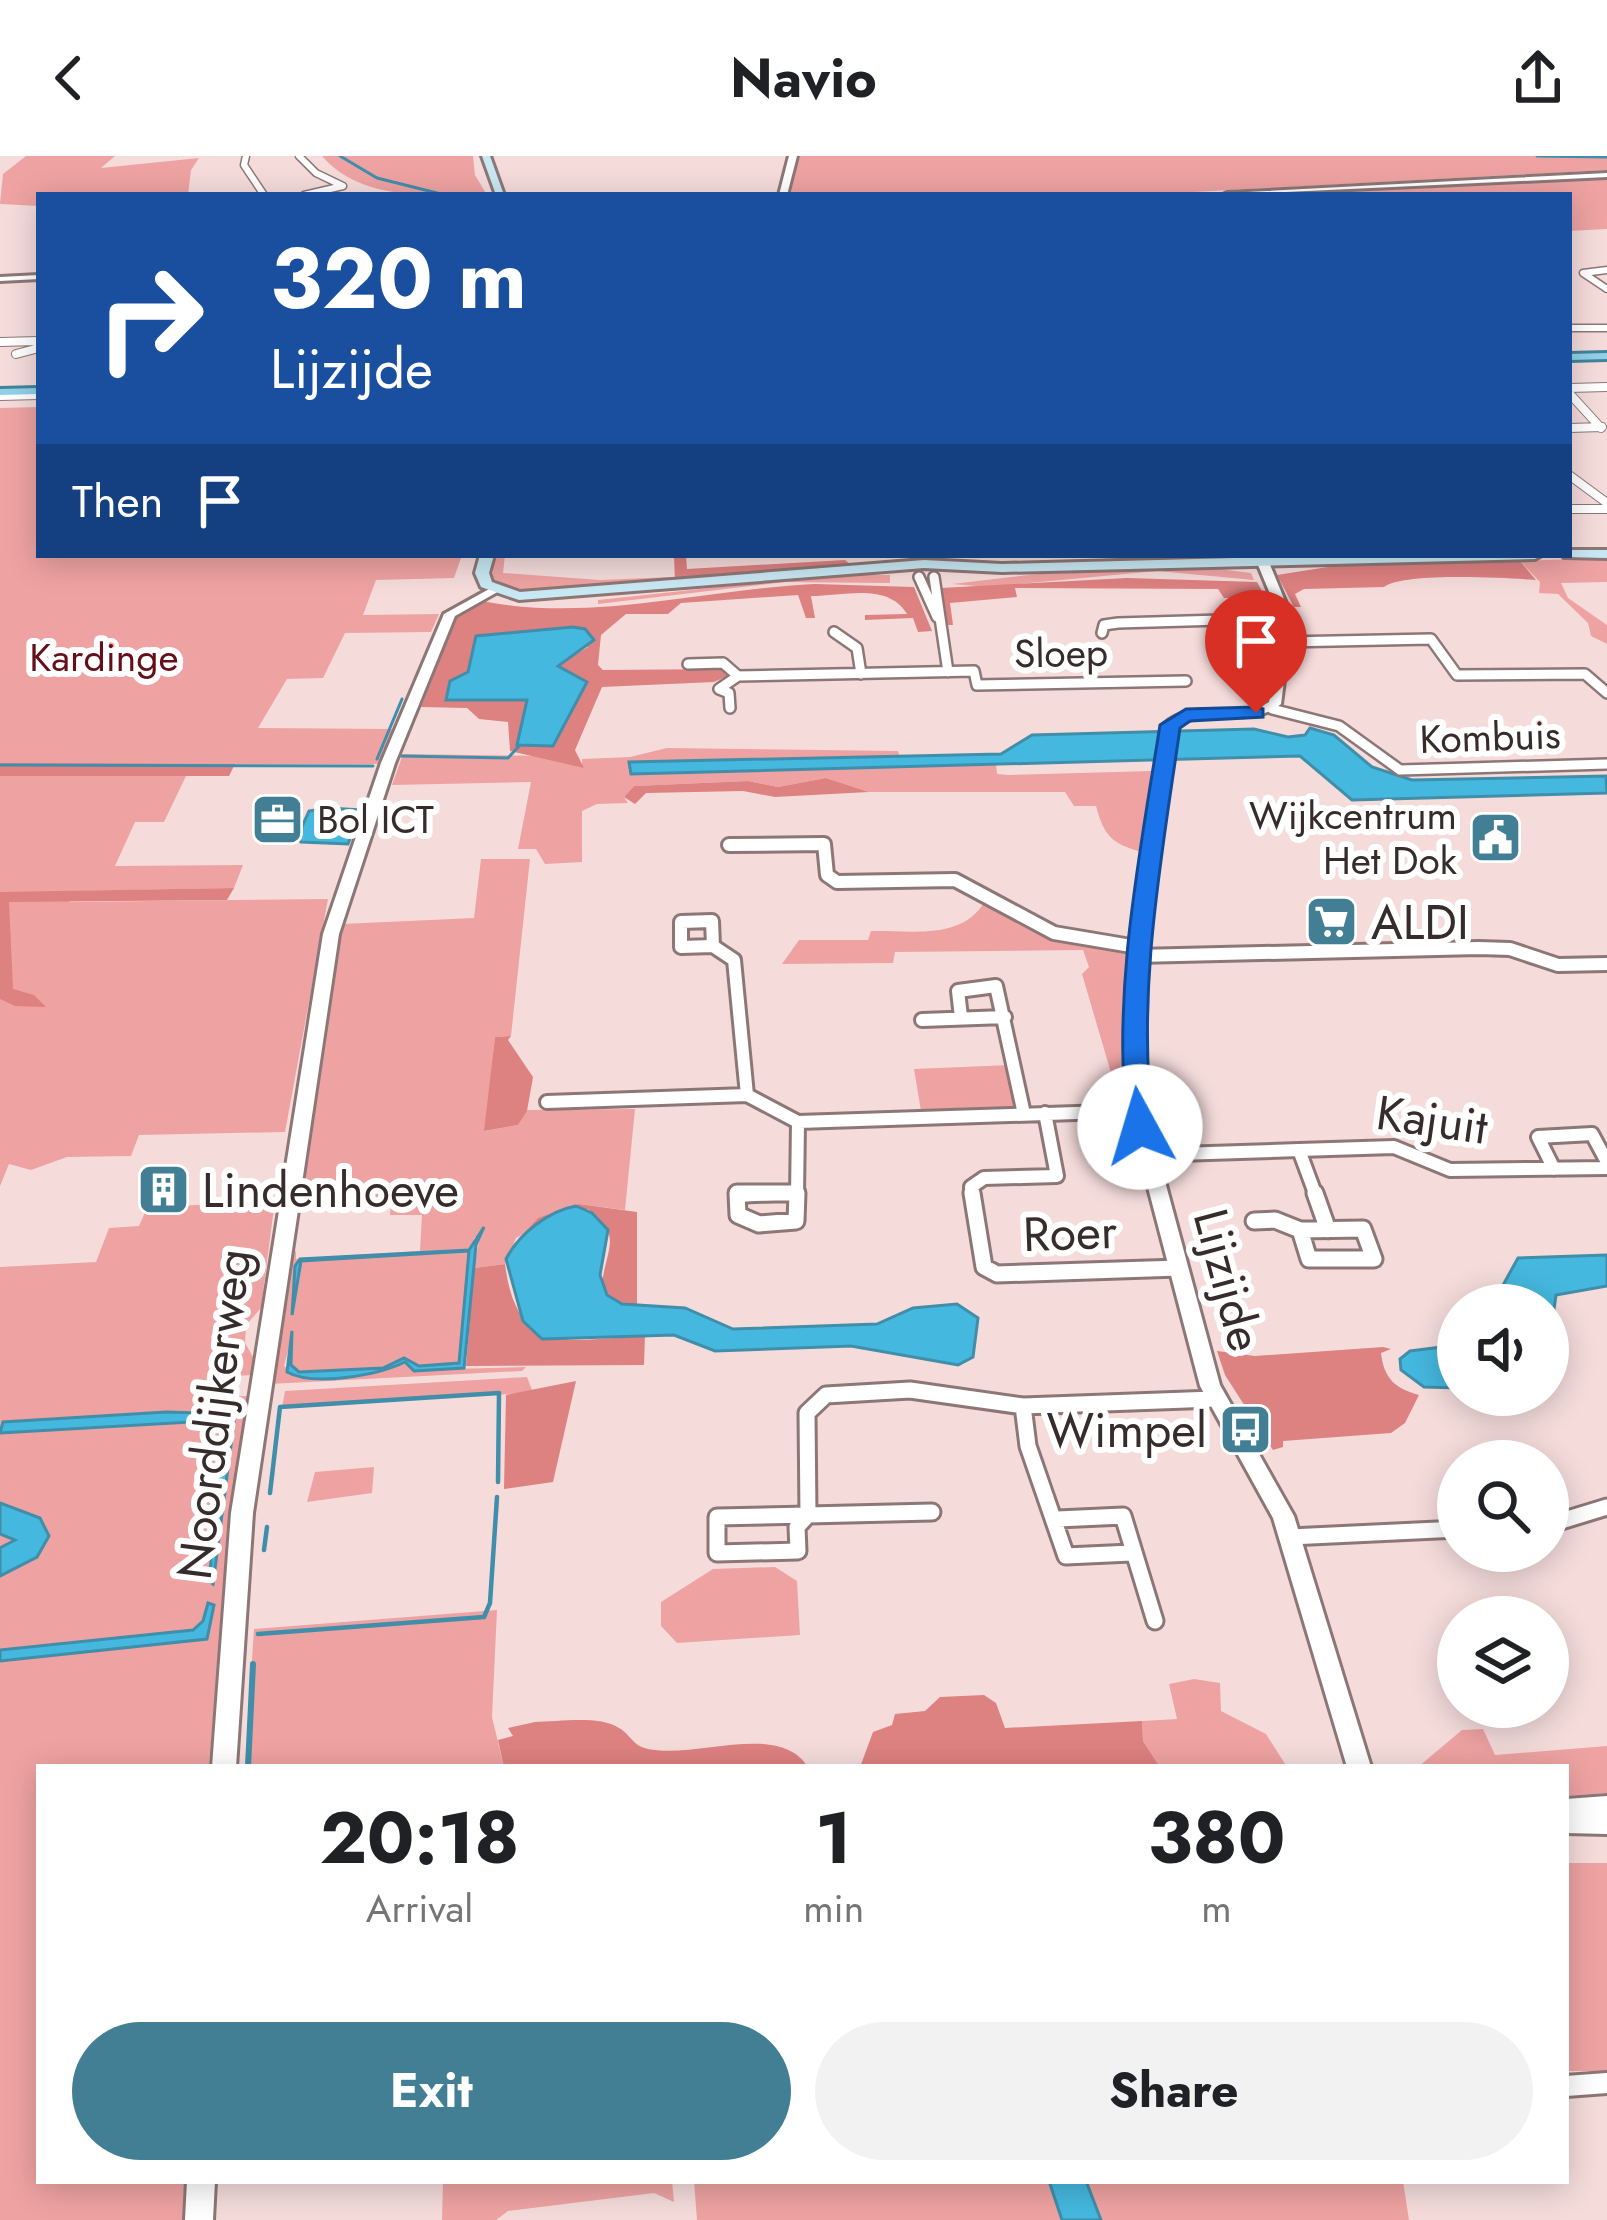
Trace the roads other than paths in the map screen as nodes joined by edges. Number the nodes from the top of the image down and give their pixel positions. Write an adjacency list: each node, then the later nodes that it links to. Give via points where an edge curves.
1 (246, 156): 6 (street)
2 (299, 156): 7 (street, via 343,186)
3 (486, 156): 8 (main road)
4 (793, 156): 9 (street)
5 (1607, 175): 10 (street)
6 (262, 192)
7 (317, 192)
8 (499, 192)
9 (784, 192)
10 (1284, 192)
11 (1607, 270): 14 (street, via 1583,273)
12 (36, 277): 13 (street)
13 (0, 279)
14 (1607, 289)
15 (1572, 326): 16 (street)
16 (1607, 328)
17 (0, 342): 18 (street)
18 (36, 347)
19 (36, 347): 20 (street)
20 (16, 354)
21 (1607, 356): 22 (main road)
22 (1572, 357)
23 (1607, 388): 24 (street)
24 (1572, 391)
25 (36, 393): 26 (main road)
26 (0, 394)
27 (1572, 394): 29 (street)
28 (1572, 428): 29 (street)
29 (1604, 428)
30 (1572, 477): 32 (street)
31 (1607, 488): 32 (street)
32 (1592, 489): 33 (street)
33 (1607, 506): 34 (street)
34 (1572, 509)
35 (1604, 553): 36 (main road)
36 (1572, 554)
37 (487, 558): 41 (main road, via 483,580)
38 (1426, 558): 39 (main road)
39 (1257, 560): 40 (main road); 42 (street)
40 (924, 568): 41 (main road, via 578,594); 47 (street, Sloep)
41 (495, 590): 88 (street, Noorddijkerweg, via 450,614 388,763 332,934 242,1513)
42 (1286, 618): 44 (street, via 1118,623); 45 (street)
43 (834, 632): 48 (street, via 857,648)
44 (1102, 633)
45 (1285, 642): 51 (street, via 1431,639 1456,675 1585,674); 53 (street)
46 (688, 664): 49 (street, Sloep, via 723,663)
47 (948, 672): 48 (street, Sloep); 50 (street, Sloep, via 974,671 977,685)
48 (861, 674): 49 (street, Sloep)
49 (738, 676): 52 (street, via 719,688 729,693)
50 (1186, 681)
51 (1607, 693)
52 (730, 708)
53 (1272, 709): 54 (street, Kombuis, via 1340,726 1400,770); 57 (street, Lijzijde, via 1173,721)
54 (1607, 764)
55 (729, 845): 57 (street, via 824,844 827,875 837,881 955,880 1054,933)
56 (713, 946): 62 (street, via 734,961)
57 (1137, 951): 58 (street, via 1479,948 1558,965); 64 (street, Lijzijde)
58 (1607, 964)
59 (961, 1017): 60 (street); 60 (street, via 958,991 996,986); 61 (street)
60 (1005, 1017): 66 (street)
61 (922, 1020)
62 (747, 1094): 63 (street); 67 (street)
63 (547, 1102)
64 (1137, 1111): 65 (street); 69 (street, Lijzijde)
65 (1045, 1113): 66 (street); 76 (street, Roer, via 1057,1176 985,1178 970,1187 984,1267 997,1274)
66 (1024, 1114): 67 (street)
67 (798, 1122): 72 (street, via 801,1186)
68 (1299, 1150): 69 (street, Kajuit); 71 (street, Kajuit, via 1394,1147 1450,1170); 75 (street)
69 (1147, 1155): 76 (street, Lijzijde)
70 (1607, 1165): 71 (street, Kajuit); 71 (street, Kajuit, via 1592,1134 1538,1137)
71 (1554, 1169)
72 (794, 1193)
73 (1254, 1221): 74 (street)
74 (1300, 1230): 75 (street); 75 (street, via 1309,1259 1374,1258 1364,1229)
75 (1328, 1230)
76 (1179, 1268): 77 (street, Lijzijde)
77 (1214, 1399): 78 (street); 85 (street, Lijzijde, via 1271,1489)
78 (1023, 1406): 81 (street, via 910,1390 818,1399 806,1420); 82 (street, via 1028,1456)
79 (1607, 1507): 83 (street)
80 (932, 1511): 81 (street)
81 (811, 1512): 81 (street, via 717,1517 717,1552 798,1551 797,1527)
82 (1058, 1519): 86 (street, via 1066,1556); 86 (street, via 1123,1516)
83 (1569, 1519)
84 (1437, 1530): 85 (street)
85 (1290, 1537): 89 (street, Lijzijde)
86 (1130, 1553): 87 (street)
87 (1155, 1621)
88 (224, 1764)
89 (1358, 1764)
90 (1607, 1808): 91 (street)
91 (1569, 1811)
92 (1569, 1821): 93 (street)
93 (1607, 1822)
94 (1607, 2083): 95 (street)
95 (1569, 2086)
96 (201, 2184): 97 (street)
97 (200, 2220)

